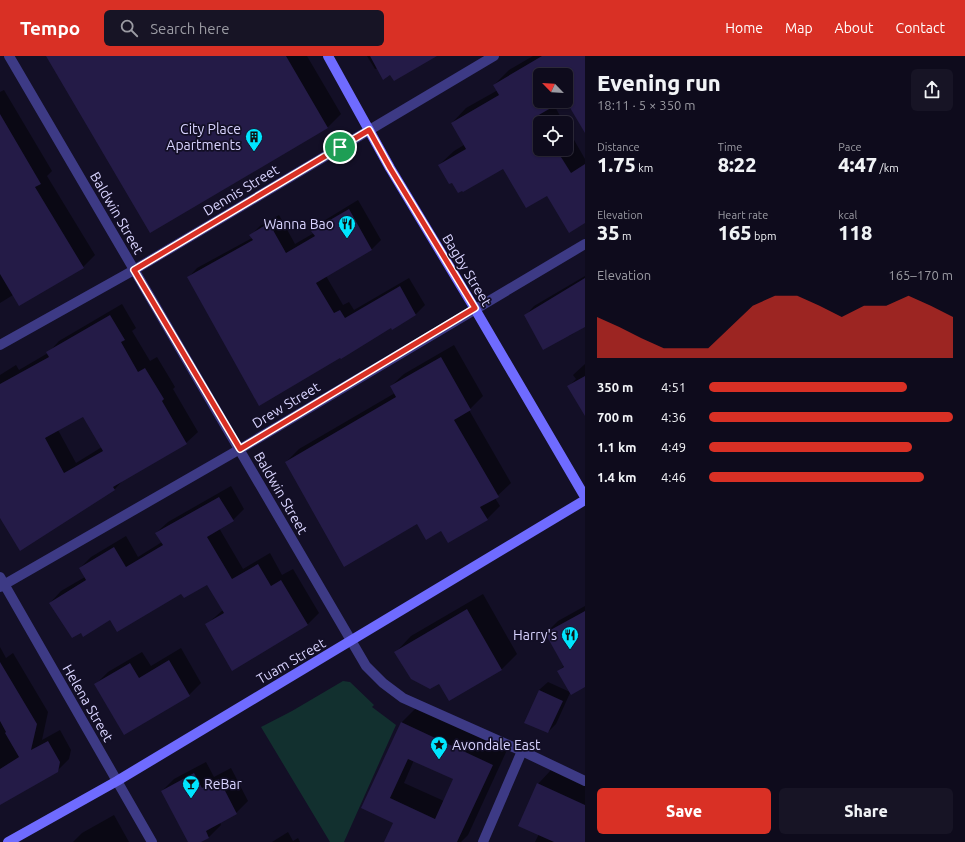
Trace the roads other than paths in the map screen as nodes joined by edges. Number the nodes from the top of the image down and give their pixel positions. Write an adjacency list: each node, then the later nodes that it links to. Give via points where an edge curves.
1 (9, 56): 6 (street, Baldwin Street)
2 (328, 56): 4 (street, Bagby Street)
3 (494, 56): 4 (street, Dennis Street)
4 (369, 130): 6 (street, Dennis Street); 7 (street, Bagby Street)
5 (585, 244): 7 (street, Drew Street)
6 (134, 270): 8 (street, Dennis Street); 9 (street, Baldwin Street)
7 (475, 308): 9 (street, Drew Street); 10 (street, Bagby Street)
8 (0, 345)
9 (240, 449): 11 (street, Drew Street); 12 (street, Baldwin Street)
10 (585, 498): 12 (street, Tuam Street)
11 (2, 583): 14 (street, Helena Street)
12 (351, 642): 13 (street, Baldwin Street, via 366,666 403,698); 14 (street, Tuam Street)
13 (522, 751): 15 (street, Baldwin Street); 18 (street)
14 (117, 781): 16 (street, Tuam Street); 17 (street, Helena Street)
15 (585, 781)
16 (8, 842)
17 (152, 842)
18 (483, 842)

